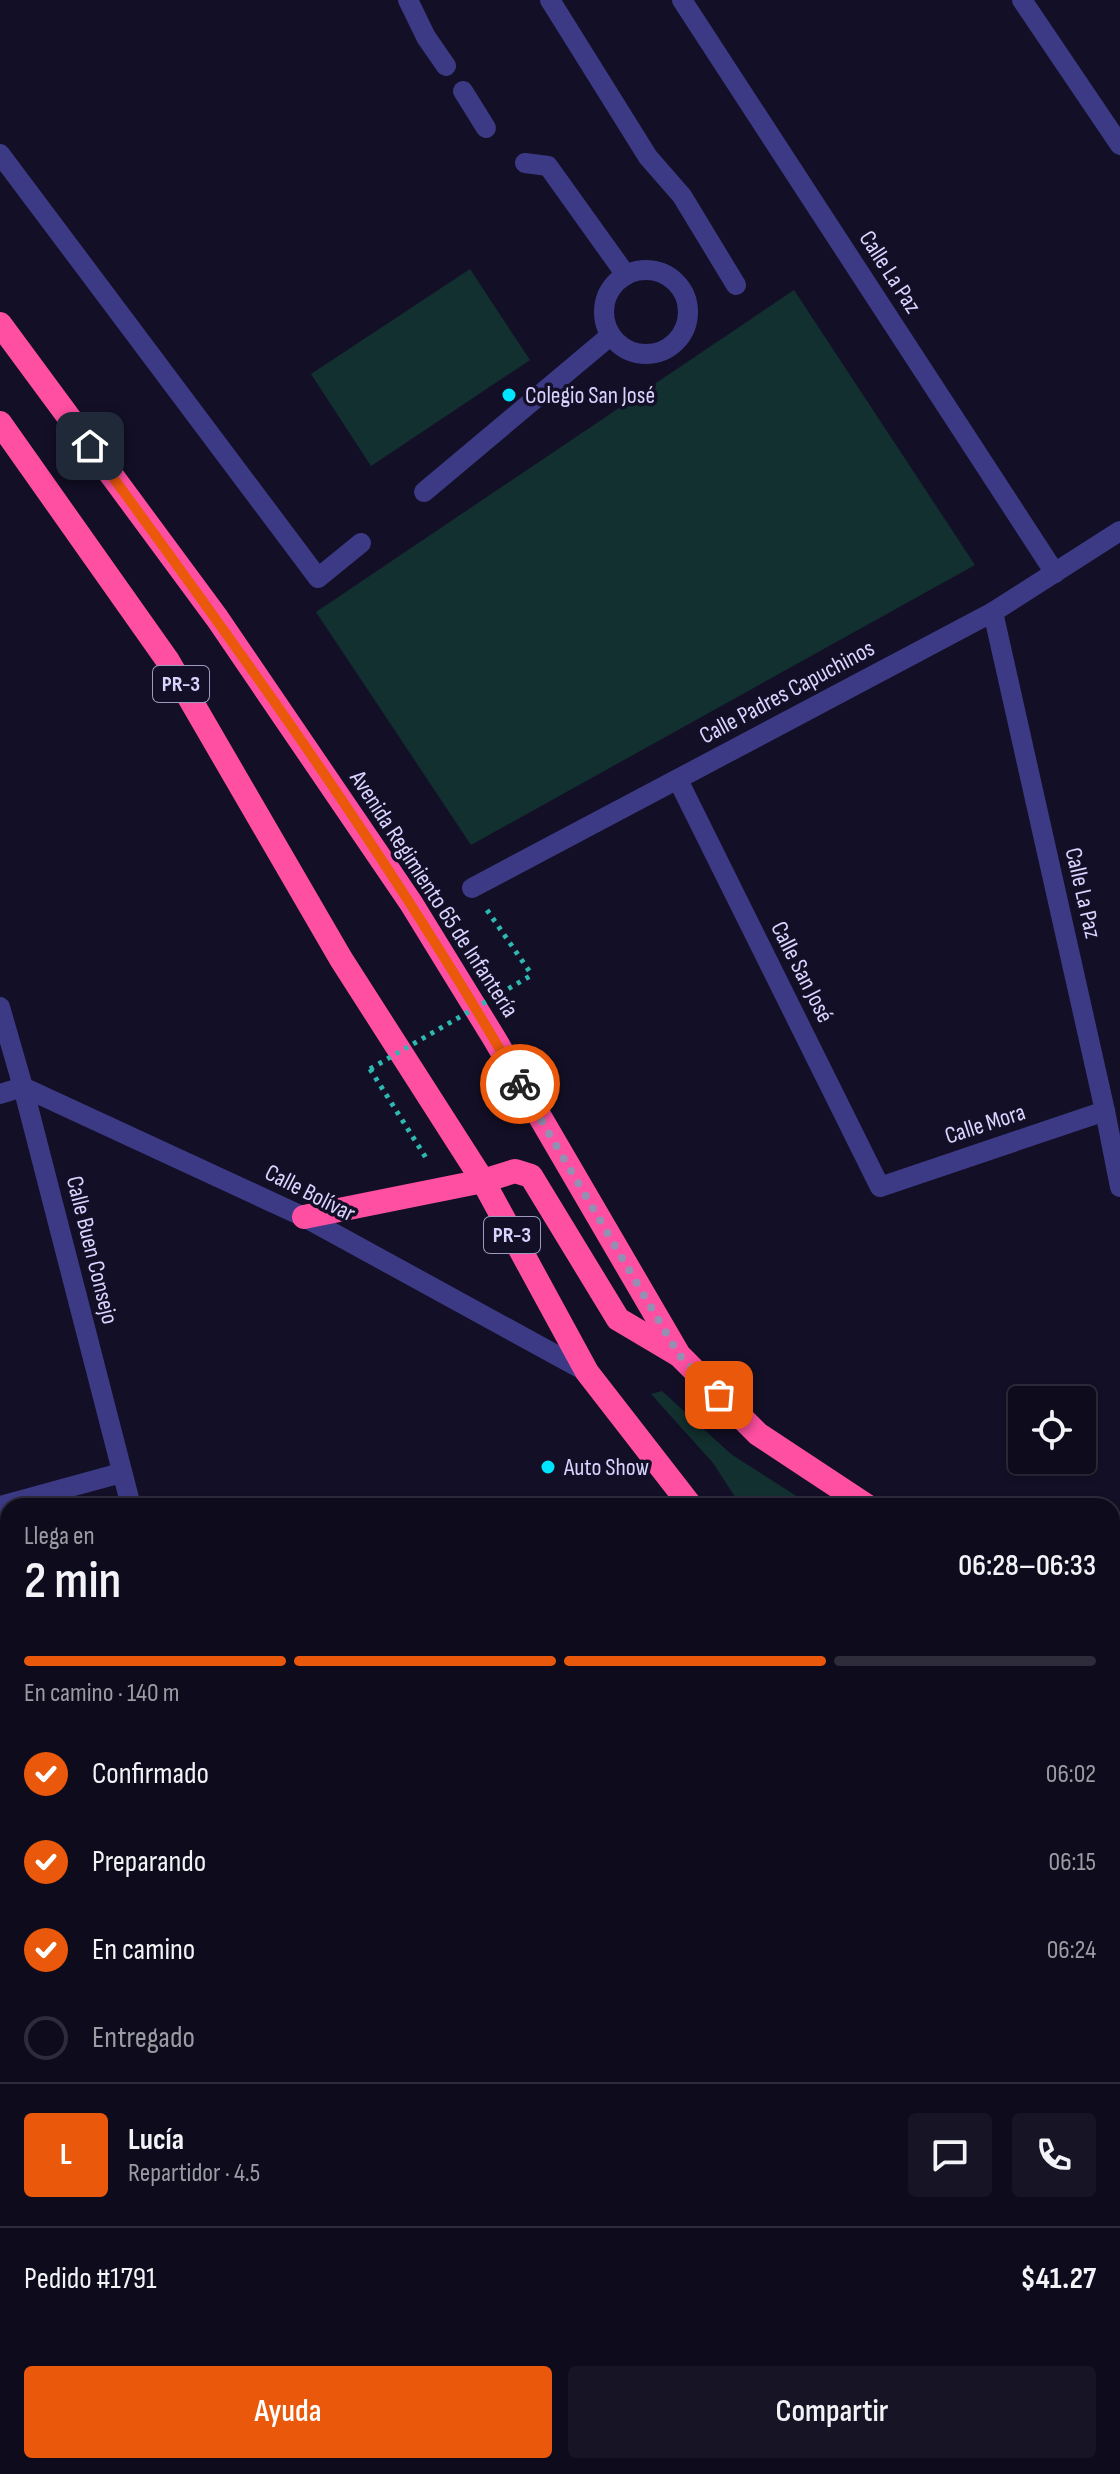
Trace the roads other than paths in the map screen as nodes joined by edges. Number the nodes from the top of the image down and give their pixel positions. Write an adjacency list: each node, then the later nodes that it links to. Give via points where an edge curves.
1 (408, 0): 5 (street)
2 (550, 0): 12 (street)
3 (682, 0): 19 (street, Calle La Paz)
4 (1022, 0): 8 (street)
5 (446, 66)
6 (463, 91): 7 (street)
7 (486, 128)
8 (1120, 145)
9 (0, 154): 18 (street, via 318,578)
10 (525, 163): 11 (street, via 548,166)
11 (626, 275): 14 (street, via 607,295 604,309); 14 (street, via 639,270 666,275 685,296 687,324 672,346 659,352 632,352)
12 (736, 285)
13 (0, 324): 31 (highway, Avenida Regimiento 65 de Infantería / PR-3, via 217,618 411,903)
14 (610, 336): 16 (street)
15 (0, 423): 27 (highway, PR-3, via 168,661 341,959)
16 (424, 492)
17 (1120, 531): 19 (street, Calle Padres Capuchinos)
18 (361, 543)
19 (1055, 573): 20 (street, Calle Padres Capuchinos)
20 (993, 612): 21 (street, Calle Padres Capuchinos); 26 (street, Calle La Paz)
21 (678, 780): 22 (street, Calle Padres Capuchinos); 28 (street, Calle San José)
22 (472, 888)
23 (0, 1007): 24 (street, Calle Buen Consejo)
24 (23, 1087): 25 (street); 30 (street, Calle Bolívar); 33 (street, Calle Buen Consejo)
25 (0, 1094)
26 (1105, 1111): 28 (street, Calle Mora); 29 (street, Calle La Paz)
27 (483, 1181): 30 (highway); 31 (highway, via 515,1171 531,1176 618,1319); 32 (highway, PR-3)
28 (880, 1187)
29 (1120, 1187)
30 (304, 1217): 32 (street, Calle Bolívar)
31 (679, 1355): 37 (highway, Avenida Regimiento 65 de Infantería / PR-3, via 758,1434)
32 (587, 1372): 36 (highway, PR-3)
33 (121, 1473): 34 (street); 35 (street, Calle Buen Consejo)
34 (29, 1498)
35 (129, 1498)
36 (685, 1498)
37 (855, 1498)

